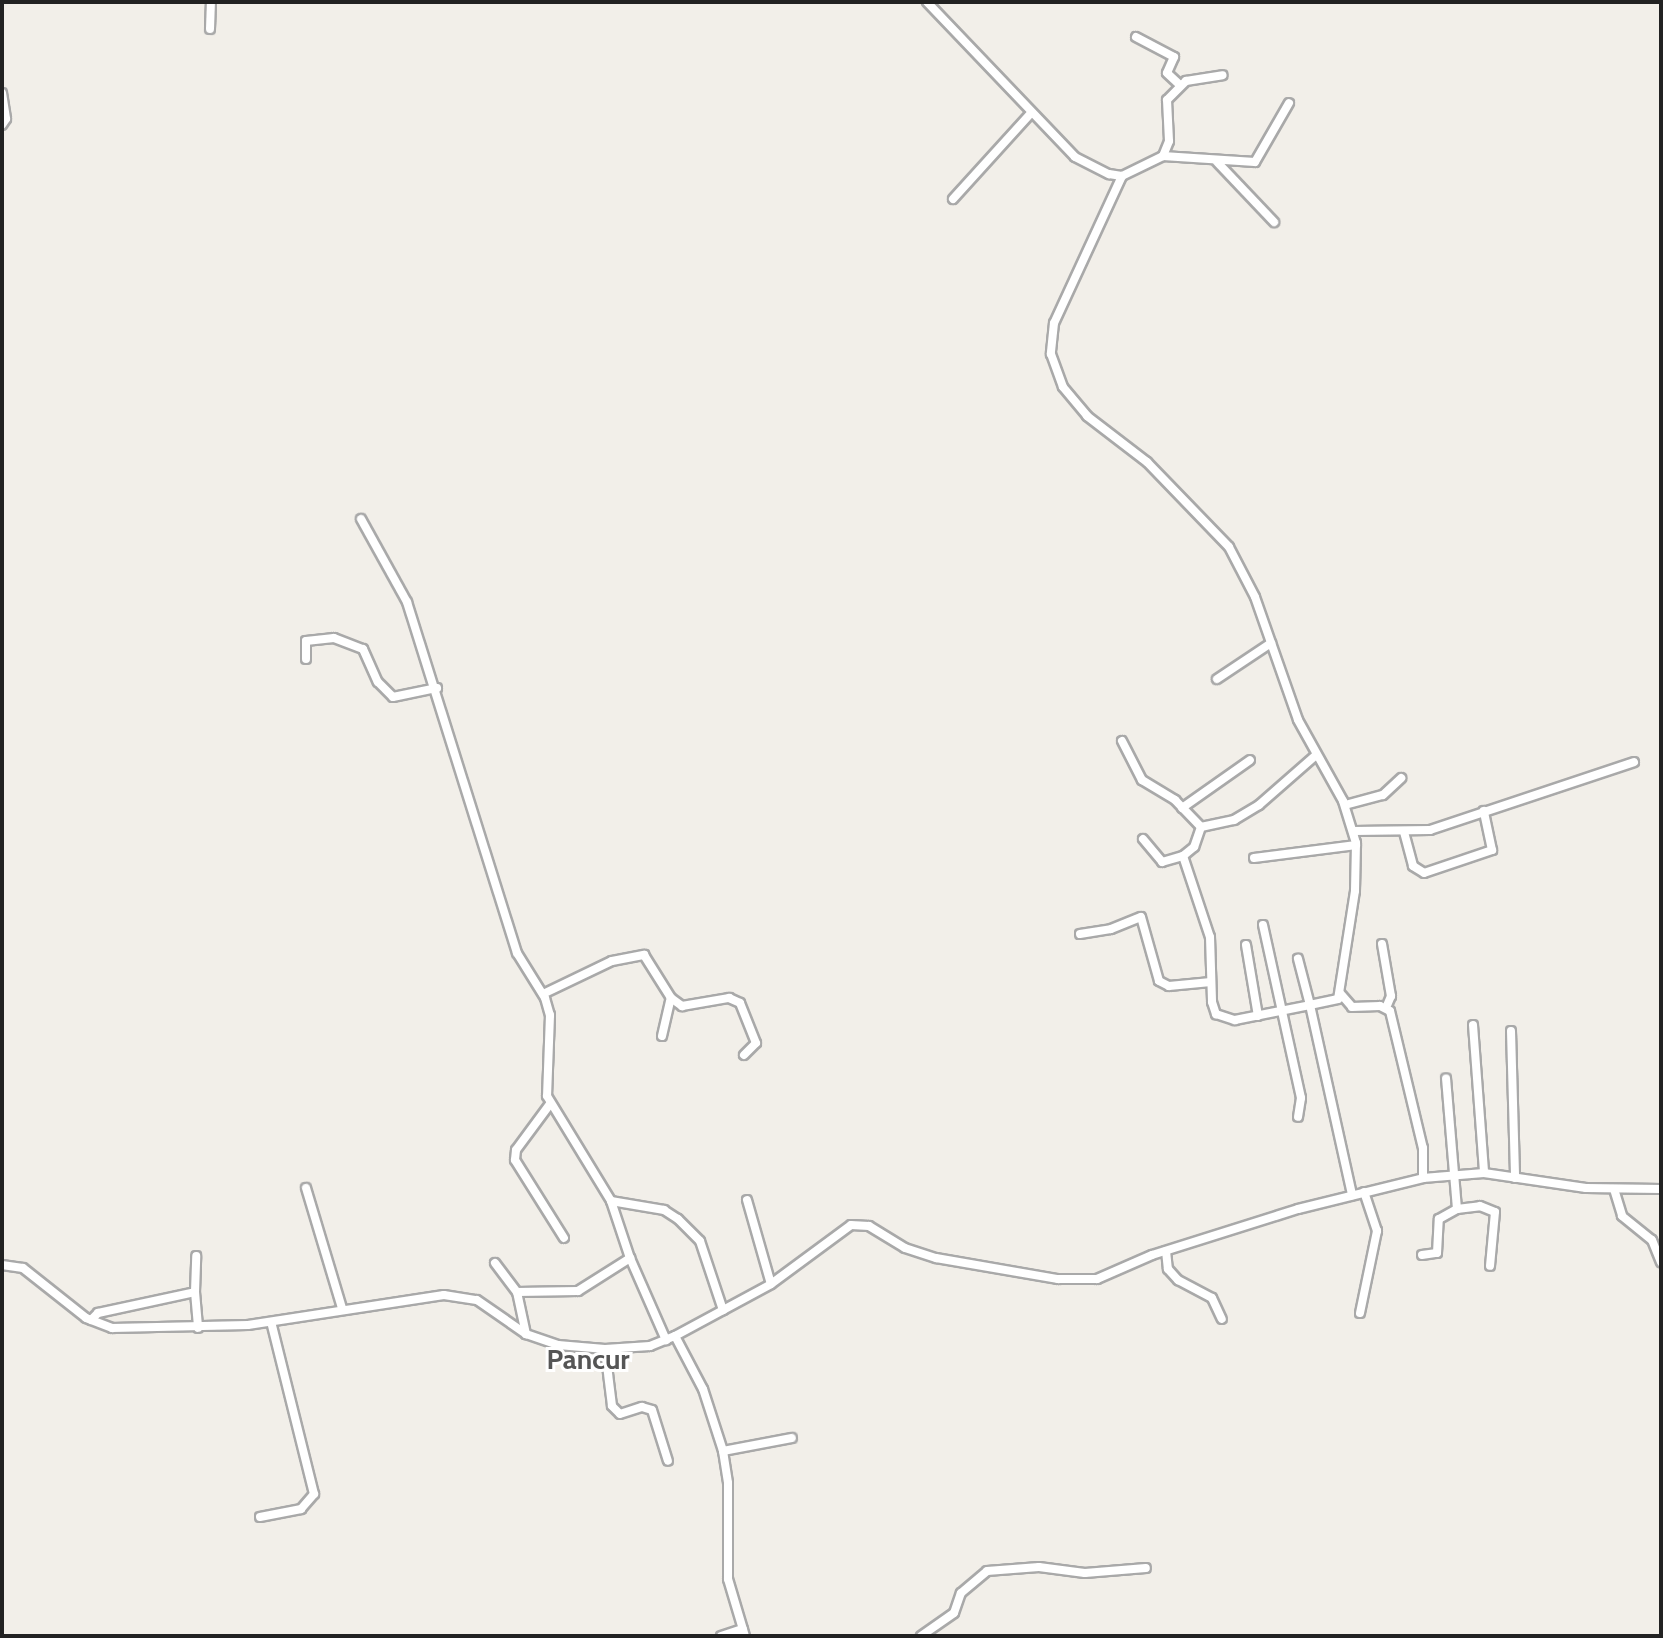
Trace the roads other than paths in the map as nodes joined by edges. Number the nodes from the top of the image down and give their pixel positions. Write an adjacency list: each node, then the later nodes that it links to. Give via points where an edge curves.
1 (211, 2): 3 (street)
2 (927, 2): 9 (street)
3 (210, 29)
4 (1136, 37): 6 (street, via 1174,57 1167,73)
5 (1223, 75): 6 (street)
6 (1180, 85): 11 (street, via 1167,100 1169,141)
7 (2, 93): 10 (street, via 6,119)
8 (1289, 103): 12 (street, via 1255,162)
9 (1031, 113): 13 (street, via 1082,162); 14 (street)
10 (2, 125)
11 (1163, 156): 12 (street); 13 (street)
12 (1217, 162): 15 (street)
13 (1122, 176): 17 (street, via 1054,323 1051,341 1056,374 1087,416 1147,462 1229,547 1255,597)
14 (953, 199)
15 (1274, 222)
16 (361, 519): 20 (street, via 407,602)
17 (1271, 643): 19 (street); 22 (street)
18 (306, 659): 20 (street, via 306,641 326,636 363,649 378,682 393,697)
19 (1217, 679)
20 (437, 688): 43 (street, via 517,953)
21 (1122, 741): 27 (street, via 1142,780)
22 (1315, 756): 26 (street); 29 (street, via 1259,805 1234,820)
23 (1250, 760): 27 (street)
24 (1634, 762): 28 (street)
25 (1401, 778): 26 (street, via 1383,795)
26 (1345, 806): 30 (street)
27 (1182, 808): 29 (street)
28 (1485, 811): 31 (street, via 1430,830); 31 (street, via 1492,850 1424,873 1413,866)
29 (1200, 827): 34 (street, via 1195,847)
30 (1354, 831): 31 (street); 33 (street)
31 (1404, 832)
32 (1143, 839): 34 (street, via 1162,862)
33 (1356, 845): 35 (street); 42 (street, via 1354,912 1342,955)
34 (1183, 856): 41 (street, via 1206,920)
35 (1254, 858)
36 (1264, 925): 47 (street)
37 (1080, 934): 41 (street, via 1141,918 1159,981 1169,986)
38 (1382, 944): 46 (street, via 1391,996)
39 (1246, 945): 48 (street)
40 (1298, 959): 45 (street)
41 (1211, 982): 48 (street, via 1216,1014 1224,1019)
42 (1340, 993): 45 (street, via 1334,1001); 46 (street, via 1352,1007)
43 (542, 994): 44 (street, via 638,954 649,960); 54 (street, via 550,1016)
44 (671, 998): 51 (street); 52 (street, via 682,1006 729,998 740,1003 756,1043)
45 (1310, 1005): 47 (street); 64 (street)
46 (1386, 1008): 58 (street, via 1407,1074 1423,1148)
47 (1279, 1012): 48 (street); 55 (street, via 1301,1098)
48 (1258, 1016)
49 (1473, 1025): 56 (street)
50 (1511, 1031): 59 (street)
51 (662, 1036)
52 (744, 1055)
53 (1446, 1078): 57 (street)
54 (550, 1104): 66 (street); 68 (street, via 516,1150 515,1160)
55 (1298, 1117)
56 (1483, 1173): 57 (street); 59 (street)
57 (1453, 1175): 58 (street); 67 (street)
58 (1423, 1178): 63 (street)
59 (1515, 1178): 61 (street)
60 (306, 1188): 80 (street)
61 (1614, 1189): 62 (street); 73 (street, via 1622,1216 1652,1240)
62 (1661, 1189)
63 (1364, 1192): 64 (street); 82 (street, via 1377,1231)
64 (1352, 1195): 69 (street)
65 (747, 1200): 77 (street)
66 (611, 1201): 72 (street); 81 (street, via 664,1210 678,1219 699,1241)
67 (1457, 1209): 70 (street, via 1439,1219 1437,1253); 76 (street, via 1480,1206 1495,1212)
68 (564, 1238)
69 (1166, 1251): 77 (street, via 1106,1277 1058,1279 920,1254 869,1226 851,1225); 83 (street, via 1168,1269 1178,1280 1212,1298)
70 (1422, 1255)
71 (196, 1256): 78 (street)
72 (630, 1258): 79 (street, via 578,1292); 89 (street)
73 (1661, 1262)
74 (495, 1263): 79 (street)
75 (2, 1265): 84 (street, via 33,1274)
76 (1490, 1266)
77 (771, 1284): 81 (street)
78 (195, 1292): 84 (street, via 98,1313); 86 (street)
79 (517, 1292): 87 (street)
80 (342, 1308): 85 (street); 87 (street, via 425,1296 467,1298)
81 (723, 1310): 88 (street)
82 (1360, 1313)
83 (1222, 1319)
84 (91, 1320): 86 (street, via 120,1329)
85 (271, 1322): 86 (street); 94 (street, via 314,1494 301,1509)
86 (198, 1328)
87 (526, 1334): 90 (street, via 558,1345)
88 (675, 1336): 89 (street); 92 (street, via 703,1389)
89 (666, 1340): 90 (street)
90 (605, 1349): 93 (street, via 612,1406 620,1414 642,1407 652,1410)
91 (792, 1438): 92 (street)
92 (723, 1451): 96 (street, via 728,1483 728,1579)
93 (668, 1461)
94 (260, 1517)
95 (1146, 1568): 98 (street, via 1085,1573 1040,1567 987,1571 961,1593 954,1613)
96 (744, 1633): 97 (street)
97 (721, 1636)
98 (921, 1636)

